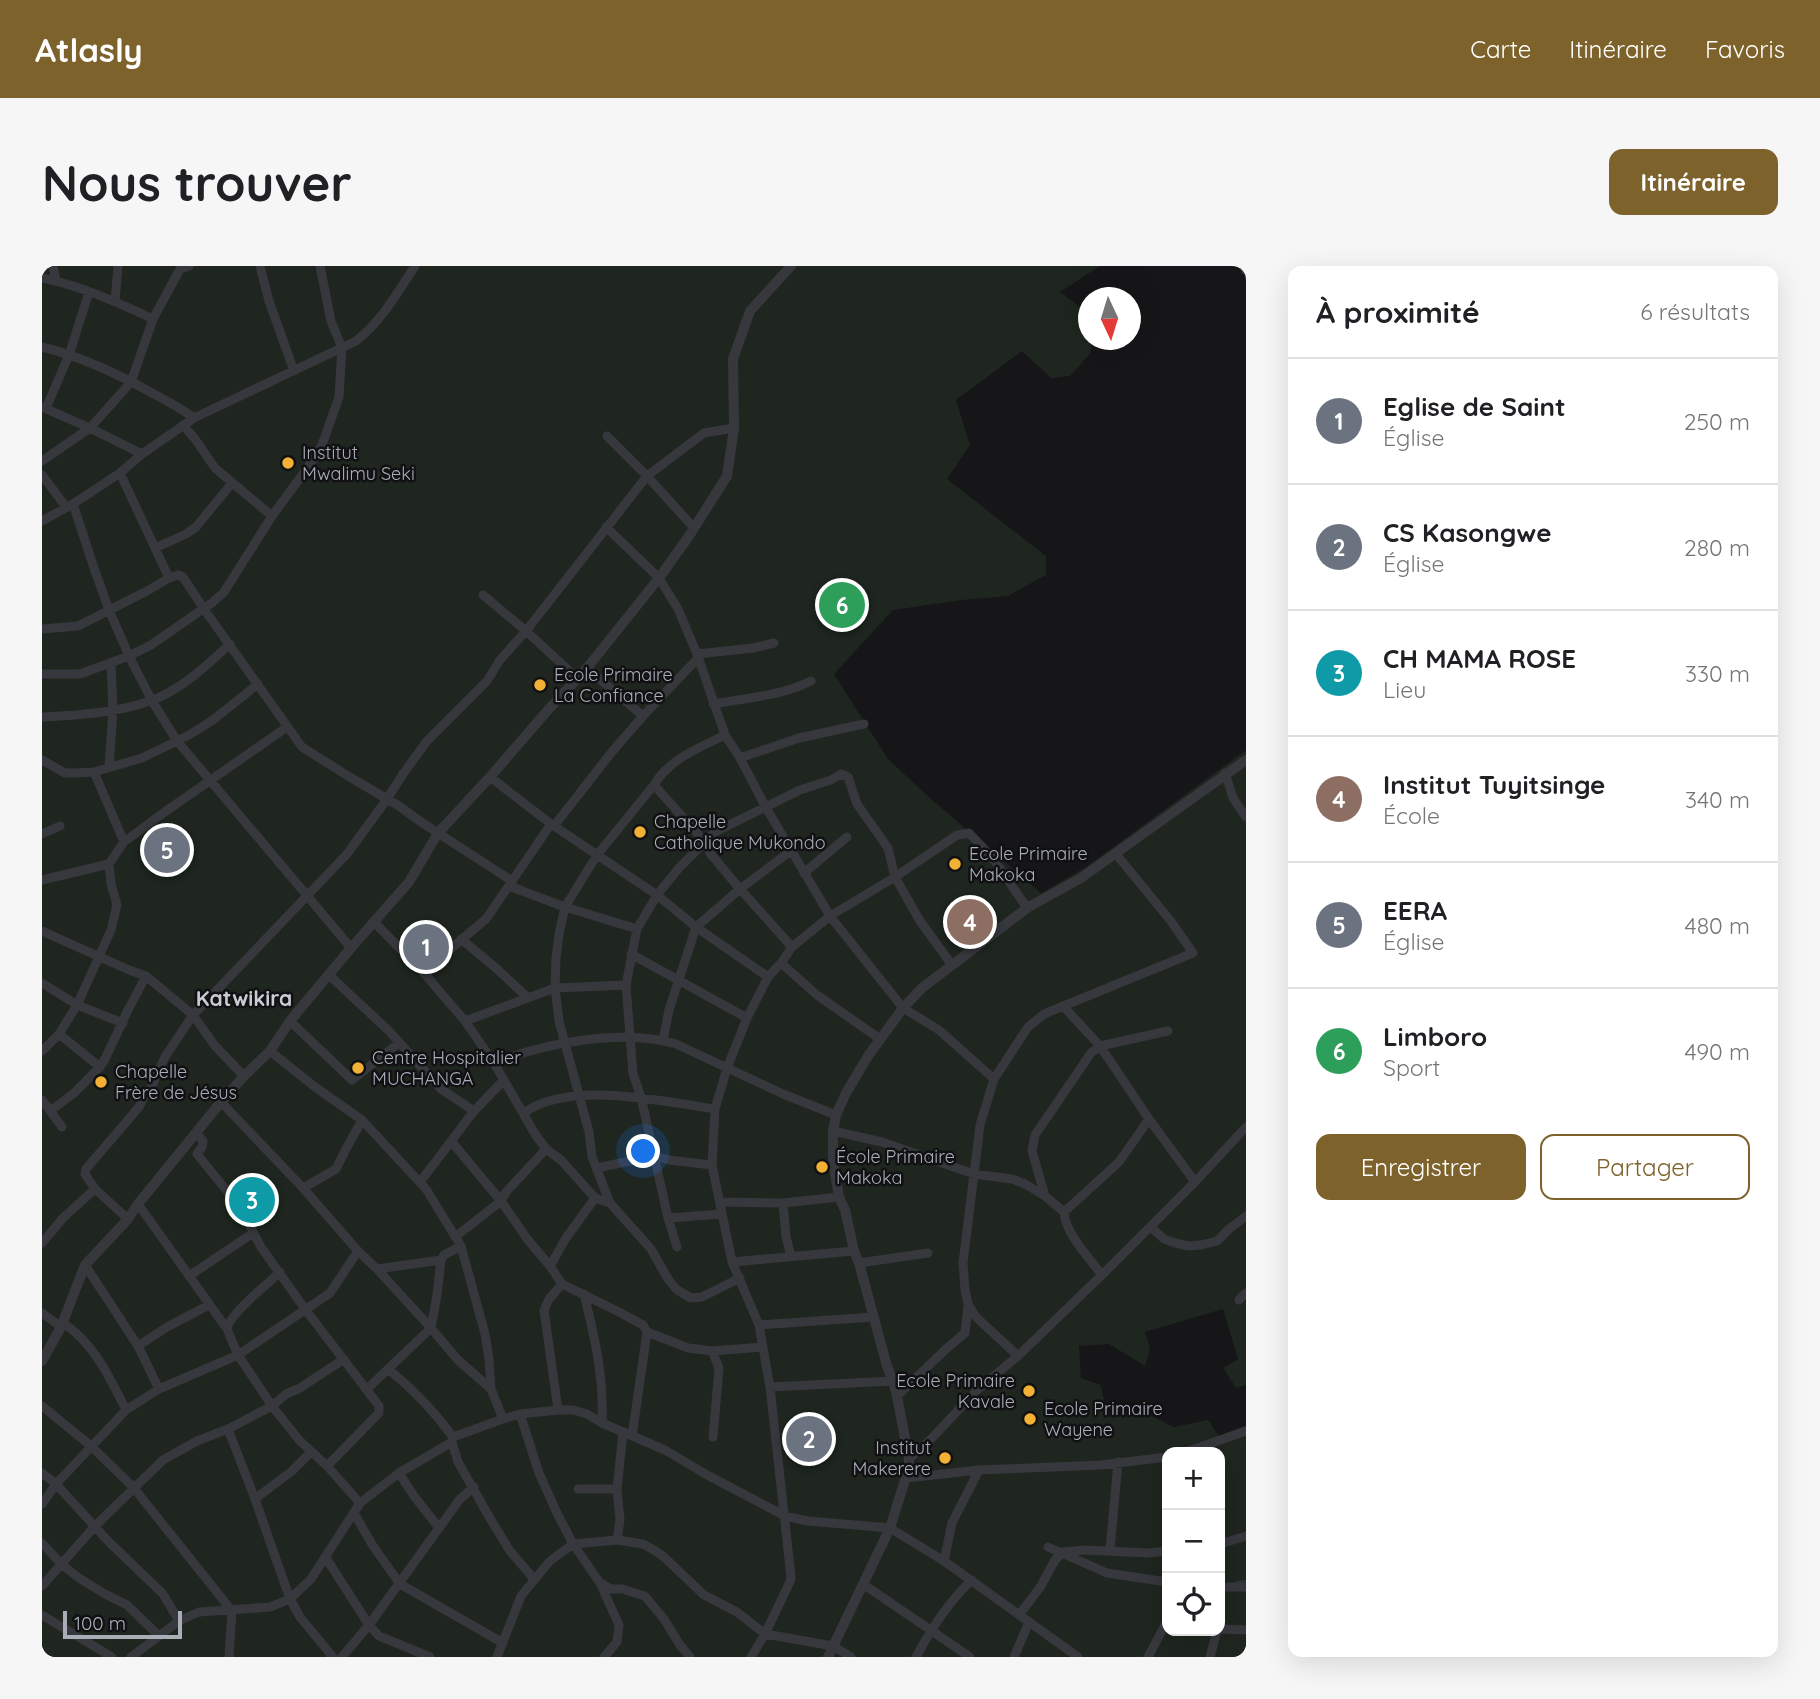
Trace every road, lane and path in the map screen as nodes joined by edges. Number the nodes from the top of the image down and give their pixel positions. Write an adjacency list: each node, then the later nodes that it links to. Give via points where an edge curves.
1 (52, 266): 9 (street)
2 (118, 266): 11 (street)
3 (260, 266): 16 (street)
4 (320, 266): 14 (street, via 331,321)
5 (415, 266): 14 (street, via 368,332)
6 (791, 266): 22 (street, via 750,311 733,359)
7 (183, 267): 12 (street)
8 (42, 278): 9 (street)
9 (56, 281): 10 (street)
10 (89, 292): 11 (street); 15 (street)
11 (115, 301): 12 (street)
12 (153, 319): 17 (street)
13 (42, 347): 15 (street)
14 (342, 348): 16 (street); 31 (street, via 339,397 322,445)
15 (69, 355): 17 (street); 18 (street)
16 (294, 371): 19 (street)
17 (131, 382): 19 (street); 21 (street)
18 (44, 407): 21 (street)
19 (194, 418): 20 (street)
20 (183, 425): 24 (street); 29 (street)
21 (90, 428): 24 (street); 25 (street)
22 (734, 428): 28 (street, via 704,433); 34 (street, via 727,476)
23 (607, 436): 28 (street)
24 (142, 454): 26 (street)
25 (42, 461)
26 (120, 473): 30 (street); 35 (street)
27 (42, 475): 30 (street)
28 (647, 476): 33 (street); 34 (street)
29 (232, 483): 31 (street); 35 (street, via 195,527)
30 (70, 506): 32 (street); 40 (street)
31 (272, 516): 39 (street, via 224,592)
32 (42, 521)
33 (607, 527): 37 (street); 42 (street)
34 (694, 528): 37 (street)
35 (155, 548): 36 (street)
36 (169, 578): 39 (street, via 183,577); 40 (street)
37 (659, 578): 46 (street); 48 (street)
38 (483, 595): 42 (street)
39 (204, 609): 44 (street); 45 (street)
40 (109, 610): 41 (street, via 78,626); 45 (street)
41 (42, 629)
42 (526, 631): 50 (street); 71 (street, via 487,681 427,741)
43 (774, 643): 46 (street)
44 (230, 645): 52 (street); 53 (street, via 204,668)
45 (130, 656): 47 (street); 53 (street)
46 (698, 656): 54 (street); 56 (street)
47 (111, 664): 49 (street, via 80,674); 55 (street)
48 (587, 668): 50 (street); 56 (street)
49 (42, 674)
50 (577, 678): 68 (street)
51 (811, 681): 54 (street, via 783,692)
52 (258, 684): 59 (street); 61 (street, via 213,720)
53 (152, 701): 55 (street); 61 (street)
54 (713, 704): 60 (street)
55 (113, 710): 57 (street); 65 (street)
56 (643, 716): 74 (street)
57 (42, 717)
58 (864, 724): 62 (street, via 799,738)
59 (287, 727): 69 (street); 71 (street, via 302,747)
60 (725, 735): 62 (street); 70 (street, via 686,755)
61 (177, 741): 65 (street); 69 (street)
62 (740, 758): 72 (street)
63 (42, 760): 66 (street, via 65,773)
64 (1246, 760): 67 (street)
65 (109, 767): 66 (street)
66 (94, 772): 80 (street)
67 (1226, 774): 73 (street, via 1233,798); 82 (street)
68 (490, 777): 74 (street); 76 (street)
69 (210, 781): 80 (street); 90 (street)
70 (654, 785): 79 (street); 83 (street)
71 (387, 799): 76 (street); 90 (street, via 347,854)
72 (765, 806): 79 (street); 81 (street); 86 (street, via 841,774 848,778 857,804 888,848)
73 (1246, 817)
74 (552, 825): 83 (street); 88 (street)
75 (60, 826): 77 (street)
76 (438, 833): 88 (street); 95 (street, via 410,882)
77 (42, 834)
78 (847, 837): 85 (street)
79 (704, 841): 89 (street); 91 (street)
80 (124, 842): 84 (street)
81 (792, 850): 85 (street); 89 (street)
82 (1116, 854): 93 (street); 116 (street, via 1193,953)
83 (597, 855): 91 (street); 92 (street)
84 (109, 864): 87 (street); 103 (street, via 117,905)
85 (804, 873): 94 (street)
86 (895, 877): 93 (street, via 957,835 968,833 992,857); 94 (street); 105 (street, via 919,921)
87 (42, 880)
88 (511, 883): 92 (street); 99 (street, via 486,919)
89 (740, 889): 96 (street); 100 (street)
90 (307, 895): 101 (street); 118 (street)
91 (657, 895): 96 (street); 97 (street)
92 (565, 907): 97 (street); 113 (street)
93 (1027, 908): 105 (street)
94 (830, 916): 100 (street); 117 (street)
95 (374, 922): 101 (street); 106 (street)
96 (696, 927): 109 (street); 110 (street)
97 (637, 929): 102 (street)
98 (42, 931): 103 (street)
99 (461, 939): 106 (street); 114 (street)
100 (792, 947): 104 (street)
101 (351, 948): 107 (street)
102 (631, 954): 110 (street); 112 (street)
103 (98, 956): 108 (street); 115 (street)
104 (781, 963): 109 (street); 126 (street)
105 (952, 965): 117 (street)
106 (423, 972): 121 (street)
107 (329, 975): 120 (street); 129 (street)
108 (146, 976): 118 (street); 122 (street)
109 (768, 977): 119 (street)
110 (678, 981): 119 (street); 127 (street)
111 (42, 983): 115 (street)
112 (626, 985): 113 (street); 125 (street)
113 (555, 988): 114 (street); 128 (street)
114 (527, 997): 121 (street)
115 (77, 1005): 122 (street); 124 (street)
116 (1063, 1006): 130 (street); 137 (street, via 1028,1027)
117 (903, 1008): 126 (street); 137 (street, via 939,1030)
118 (193, 1015): 136 (street); 163 (street, via 139,1107 86,1169)
119 (747, 1018): 135 (street)
120 (290, 1021): 129 (street, via 352,1080); 132 (street)
121 (465, 1021): 133 (street)
122 (123, 1023): 134 (street)
123 (1168, 1031): 130 (street)
124 (59, 1034): 131 (street); 134 (street)
125 (630, 1037): 127 (street); 128 (street); 140 (street, via 633,1074)
126 (880, 1039): 147 (street)
127 (663, 1040): 135 (street)
128 (565, 1043): 133 (street); 139 (street)
129 (399, 1044): 145 (street, via 441,1089)
130 (1100, 1046): 148 (street); 164 (street, via 1035,1135 1032,1152)
131 (42, 1051)
132 (270, 1051): 136 (street); 149 (street)
133 (495, 1063): 138 (street)
134 (100, 1067): 144 (street)
135 (727, 1068): 143 (street); 147 (street)
136 (244, 1076): 142 (street)
137 (994, 1079): 159 (street, via 980,1125)
138 (504, 1080): 145 (street); 146 (street)
139 (580, 1096): 140 (street); 146 (street, via 549,1101); 158 (street)
140 (641, 1097): 143 (street); 156 (street)
141 (42, 1100): 144 (street)
142 (221, 1102): 153 (street); 162 (street)
143 (715, 1109): 157 (street)
144 (50, 1111): 150 (street)
145 (474, 1111): 154 (street)
146 (524, 1113): 155 (street)
147 (836, 1115): 152 (street)
148 (1149, 1119): 161 (street); 172 (street, via 1119,1162)
149 (362, 1120): 160 (street); 162 (street, via 336,1170)
150 (62, 1128)
151 (1245, 1130): 161 (street)
152 (833, 1131): 159 (street, via 882,1142); 165 (street)
153 (196, 1133): 171 (street); 178 (street, via 203,1141 197,1154 240,1207)
154 (451, 1141): 160 (street); 167 (street)
155 (546, 1149): 166 (street); 167 (street)
156 (653, 1156): 157 (street); 158 (street); 175 (street)
157 (712, 1165): 168 (street)
158 (597, 1168): 169 (street)
159 (974, 1174): 164 (street, via 1012,1179); 198 (street, via 963,1263)
160 (420, 1182): 179 (street)
161 (1195, 1182): 177 (street)
162 (303, 1188): 182 (street)
163 (95, 1189): 176 (street); 180 (street)
164 (1045, 1196): 172 (street)
165 (839, 1197): 170 (street); 183 (street)
166 (595, 1198): 169 (street); 190 (street)
167 (501, 1201): 179 (street); 190 (street)
168 (721, 1202): 170 (street); 173 (street)
169 (610, 1203): 195 (street, via 686,1297 702,1297)
170 (783, 1203): 185 (street)
171 (138, 1204): 176 (street); 194 (street)
172 (1065, 1212): 193 (street, via 1073,1236)
173 (722, 1214): 175 (street); 187 (street)
174 (1246, 1216): 177 (street, via 1217,1241 1200,1245 1175,1243)
175 (668, 1218): 181 (street)
176 (128, 1219): 189 (street)
177 (1151, 1227): 193 (street)
178 (253, 1233): 192 (street); 194 (street)
179 (458, 1242): 186 (street); 220 (street, via 485,1334)
180 (42, 1243)
181 (677, 1247)
182 (358, 1251): 191 (street); 200 (street, via 330,1293)
183 (854, 1251): 185 (street); 188 (street)
184 (928, 1253): 188 (street)
185 (791, 1256): 187 (street)
186 (441, 1260): 191 (street); 205 (street)
187 (732, 1262): 195 (street)
188 (859, 1263): 202 (street)
189 (85, 1265): 203 (street); 208 (street)
190 (550, 1266): 196 (street)
191 (377, 1269): 205 (street)
192 (280, 1272): 200 (street); 206 (street, via 241,1308)
193 (1102, 1275): 212 (street)
194 (189, 1276): 199 (street)
195 (740, 1278): 204 (street)
196 (562, 1284): 197 (street); 225 (street, via 544,1310)
197 (584, 1294): 207 (street, via 643,1325); 228 (street, via 597,1345)
198 (968, 1304): 212 (street); 221 (street, via 965,1333)
199 (209, 1305): 206 (street); 208 (street)
200 (305, 1309): 211 (street); 213 (street)
201 (42, 1313): 203 (street)
202 (873, 1317): 204 (street); 216 (street)
203 (62, 1325): 214 (street); 224 (street, via 82,1339 104,1365)
204 (759, 1325): 209 (street)
205 (431, 1328): 215 (street); 220 (street)
206 (227, 1329): 211 (street)
207 (647, 1332): 210 (street, via 688,1348); 231 (street)
208 (138, 1346): 218 (street)
209 (763, 1347): 210 (street); 217 (street)
210 (712, 1351): 232 (street, via 719,1368)
211 (238, 1355): 218 (street); 223 (street)
212 (1018, 1356): 238 (street)
213 (344, 1359): 219 (street); 223 (street)
214 (42, 1360)
215 (388, 1369): 219 (street); 233 (street, via 438,1416)
216 (893, 1381): 217 (street); 221 (street)
217 (770, 1387): 254 (street)
218 (159, 1389): 224 (street)
219 (367, 1389): 240 (street, via 379,1413)
220 (491, 1389): 227 (street)
221 (897, 1396): 238 (street)
222 (42, 1406): 234 (street)
223 (272, 1406): 229 (street); 236 (street)
224 (126, 1410): 234 (street)
225 (558, 1410): 226 (street); 228 (street, via 587,1414)
226 (520, 1414): 227 (street); 262 (street, via 539,1473)
227 (503, 1419): 233 (street)
228 (603, 1423): 231 (street)
229 (228, 1429): 246 (street, via 163,1460); 250 (street)
230 (1246, 1431): 235 (street)
231 (628, 1434): 249 (street); 254 (street)
232 (713, 1437)
233 (452, 1439): 243 (street); 247 (street, via 458,1462)
234 (91, 1446): 245 (street); 246 (street)
235 (1200, 1447)
236 (312, 1452): 240 (street); 250 (street)
237 (1162, 1458): 239 (street)
238 (909, 1459): 244 (street)
239 (1118, 1462): 241 (street); 264 (street)
240 (327, 1466): 251 (street)
241 (979, 1470): 244 (street); 268 (street, via 952,1522)
242 (42, 1473): 245 (street)
243 (399, 1473): 251 (street); 256 (street)
244 (906, 1478): 257 (street)
245 (56, 1484): 252 (street); 255 (street)
246 (133, 1487): 255 (street); 280 (street)
247 (474, 1487): 256 (street); 270 (street, via 510,1551)
248 (578, 1489): 249 (street)
249 (617, 1489): 259 (street)
250 (255, 1499): 279 (street)
251 (360, 1503): 253 (street)
252 (42, 1504)
253 (354, 1513): 267 (street); 274 (street)
254 (785, 1517): 257 (street); 290 (street, via 791,1579)
255 (95, 1526): 269 (street); 283 (street, via 163,1594)
256 (439, 1528): 274 (street)
257 (890, 1528): 268 (street); 275 (street)
258 (1246, 1536): 260 (street)
259 (617, 1540): 262 (street); 290 (street, via 654,1550 704,1595)
260 (1225, 1542)
261 (42, 1543): 269 (street)
262 (573, 1544): 270 (street); 273 (street)
263 (1048, 1548): 266 (street)
264 (1110, 1550): 265 (street); 266 (street)
265 (1162, 1551)
266 (1063, 1552): 272 (street, via 1107,1573); 282 (street)
267 (326, 1558): 279 (street); 285 (street)
268 (944, 1561): 271 (street)
269 (61, 1564): 276 (street); 291 (street, via 127,1605)
270 (534, 1579): 293 (street, via 521,1595)
271 (972, 1580): 282 (street); 289 (street)
272 (1162, 1581)
273 (600, 1583): 303 (street, via 619,1625 617,1642); 304 (street, via 645,1595)
274 (400, 1584): 285 (street); 293 (street)
275 (863, 1584): 289 (street); 294 (street)
276 (42, 1586)
277 (1225, 1587): 278 (street)
278 (1246, 1587)
279 (290, 1599): 280 (street, via 271,1607); 299 (street)
280 (232, 1611): 283 (street, via 199,1612); 298 (street)
281 (42, 1615): 296 (street)
282 (1020, 1615): 284 (street)
283 (178, 1621): 291 (street)
284 (1029, 1622): 295 (street); 310 (street)
285 (369, 1625): 300 (street); 301 (street, via 385,1640)
286 (1162, 1630): 311 (street)
287 (1225, 1630): 288 (street)
288 (1246, 1630)
289 (930, 1631): 308 (street); 309 (street)
290 (765, 1634): 294 (street); 305 (street)
291 (159, 1636): 297 (street)
292 (1217, 1636): 312 (street)
293 (503, 1643): 302 (street)
294 (833, 1646): 306 (street); 307 (street)
295 (1076, 1656)
296 (112, 1657)
297 (131, 1657)
298 (229, 1657)
299 (333, 1657)
300 (342, 1657)
301 (430, 1657)
302 (496, 1657)
303 (604, 1657)
304 (690, 1657)
305 (751, 1657)
306 (828, 1657)
307 (851, 1657)
308 (916, 1657)
309 (970, 1657)
310 (1014, 1657)
311 (1147, 1657)
312 (1210, 1657)

